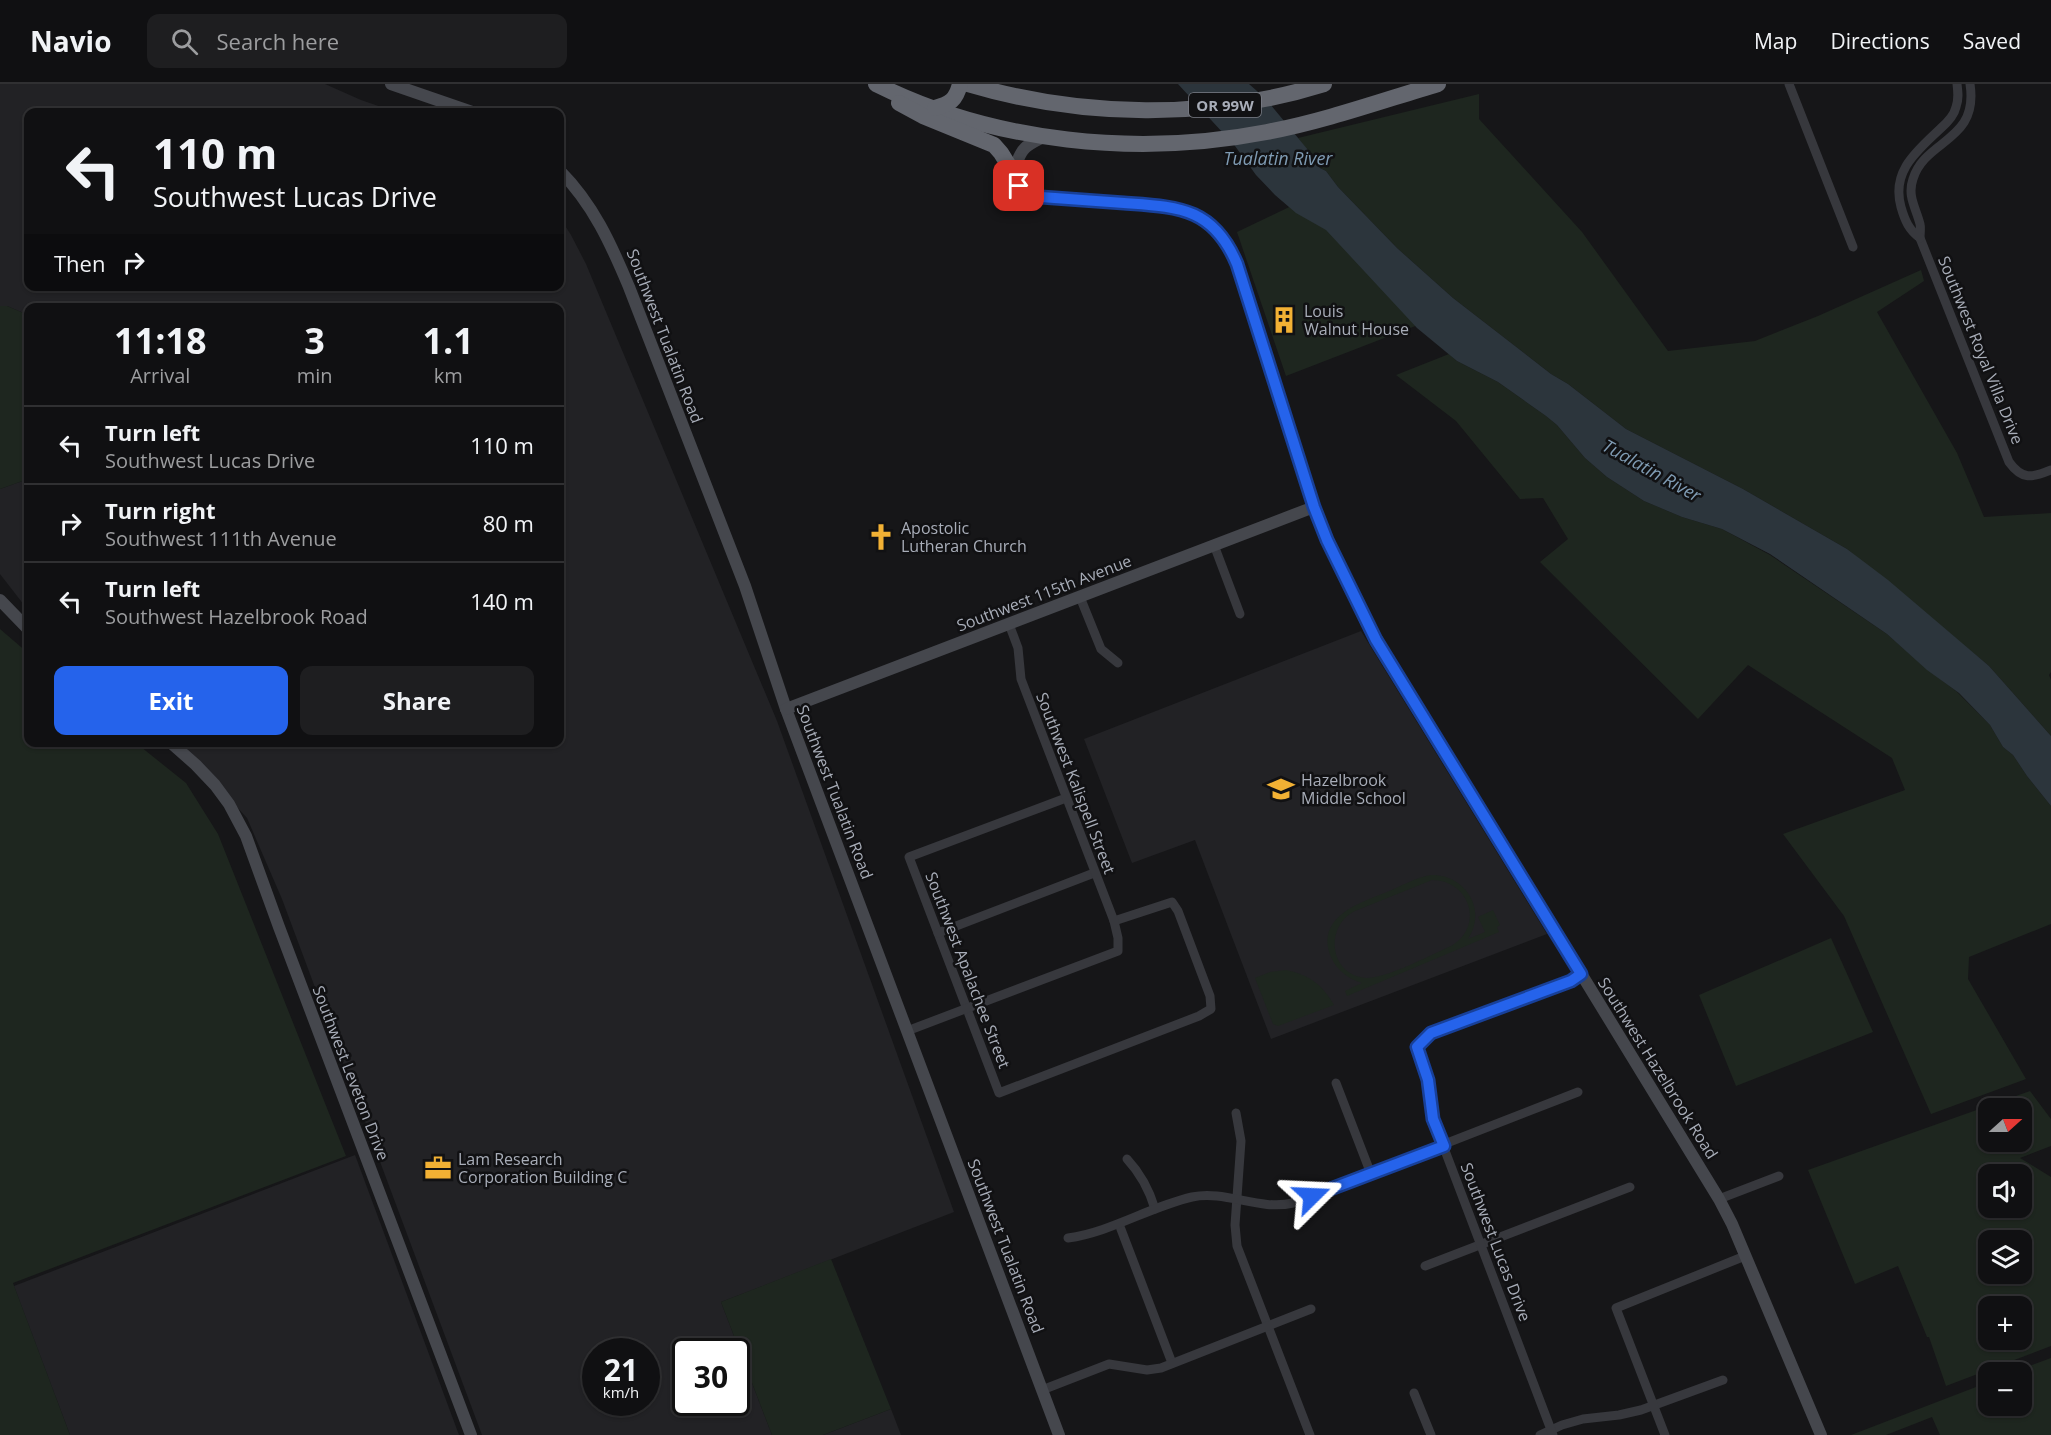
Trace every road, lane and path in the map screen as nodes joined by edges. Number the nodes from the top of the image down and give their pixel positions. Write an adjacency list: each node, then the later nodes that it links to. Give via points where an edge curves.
1 (391, 84): 10 (street)
2 (960, 84): 11 (highway, via 952,101)
3 (968, 84): 4 (highway, OR 99W, via 1029,100 1125,110 1216,106)
4 (1324, 84)
5 (1438, 84): 12 (highway, OR 99W, via 1309,123 1251,135 1164,143 1095,142)
6 (1789, 84): 16 (street)
7 (1957, 84): 15 (street, Southwest Royal Villa Drive, via 1952,116 1913,154 1901,173 1900,204 1910,230)
8 (1970, 84): 15 (street, Southwest Royal Villa Drive, via 1971,103 1963,125 1923,162 1913,178 1911,195)
9 (878, 85): 11 (highway, OR 99W); 13 (highway, via 907,109 994,145)
10 (460, 108)
11 (934, 108): 12 (highway, OR 99W)
12 (1046, 136): 13 (street, via 1023,149)
13 (1014, 174): 18 (street, Southwest Hazelbrook Road, via 1019,186 1035,196 1175,208 1195,215 1217,230 1237,264)
14 (564, 176): 26 (street, Southwest Tualatin Road, via 593,211 613,249 745,586)
15 (1920, 238): 17 (street, Southwest Royal Villa Drive, via 2009,462 2015,470 2029,476)
16 (1853, 248)
17 (2051, 470)
18 (1314, 507): 19 (street, Southwest 115th Avenue); 32 (street, Southwest Hazelbrook Road, via 1376,640)
19 (1214, 545): 20 (street, Southwest 115th Avenue); 22 (street)
20 (1080, 597): 23 (street, Southwest 115th Avenue); 25 (street, via 1101,649)
21 (0, 600): 24 (street)
22 (1240, 614)
23 (1009, 624): 26 (street, Southwest 115th Avenue); 28 (street, Southwest Kalispell Street, via 1018,648 1021,679)
24 (24, 625)
25 (1118, 663)
26 (786, 709): 34 (street, Southwest Tualatin Road)
27 (176, 747): 59 (street, Southwest Leveton Drive, via 215,785 246,836)
28 (1066, 798): 29 (street, Southwest Kalispell Street); 31 (street, Southwest Apalachee Street, via 909,857)
29 (1094, 873): 30 (street, Southwest Kalispell Street); 31 (street)
30 (1114, 921): 33 (street, Southwest Kalispell Street, via 1118,951); 33 (street, Southwest Apalachee Street, via 1172,902 1210,996 1211,1009 999,1093)
31 (938, 933): 33 (street, Southwest Apalachee Street)
32 (1581, 974): 38 (street, Southwest Lucas Drive, via 1431,1033 1417,1047 1428,1080 1433,1119); 43 (street, Southwest Hazelbrook Road)
33 (966, 1009): 34 (street)
34 (907, 1031): 55 (street, Southwest Tualatin Road)
35 (1336, 1083): 40 (street)
36 (1578, 1092): 38 (street)
37 (1236, 1113): 44 (street, via 1241,1141)
38 (1444, 1146): 40 (street); 48 (street, Southwest Lucas Drive)
39 (1127, 1159): 45 (street, via 1149,1189)
40 (1371, 1174): 44 (street, via 1282,1206)
41 (1779, 1176): 43 (street)
42 (1630, 1187): 48 (street)
43 (1719, 1199): 49 (street, Southwest Hazelbrook Road)
44 (1238, 1200): 45 (street, via 1193,1197); 52 (street, via 1237,1246)
45 (1155, 1209): 46 (street)
46 (1119, 1224): 47 (street); 53 (street)
47 (1068, 1238)
48 (1479, 1245): 50 (street); 58 (street, Southwest Lucas Drive)
49 (1745, 1256): 57 (street, via 1616,1308); 65 (street, Southwest Hazelbrook Road)
50 (1425, 1266)
51 (1311, 1309): 52 (street)
52 (1268, 1326): 53 (street); 61 (street)
53 (1172, 1363): 55 (street, via 1148,1370 1109,1364)
54 (1723, 1380): 57 (street)
55 (1042, 1390): 60 (street, Southwest Tualatin Road)
56 (1414, 1393): 62 (street)
57 (1653, 1407): 58 (street, via 1583,1419 1562,1425); 64 (street)
58 (1552, 1433): 63 (street)
59 (471, 1435)
60 (1059, 1435)
61 (1310, 1435)
62 (1431, 1435)
63 (1540, 1435)
64 (1665, 1435)
65 (1821, 1435)

